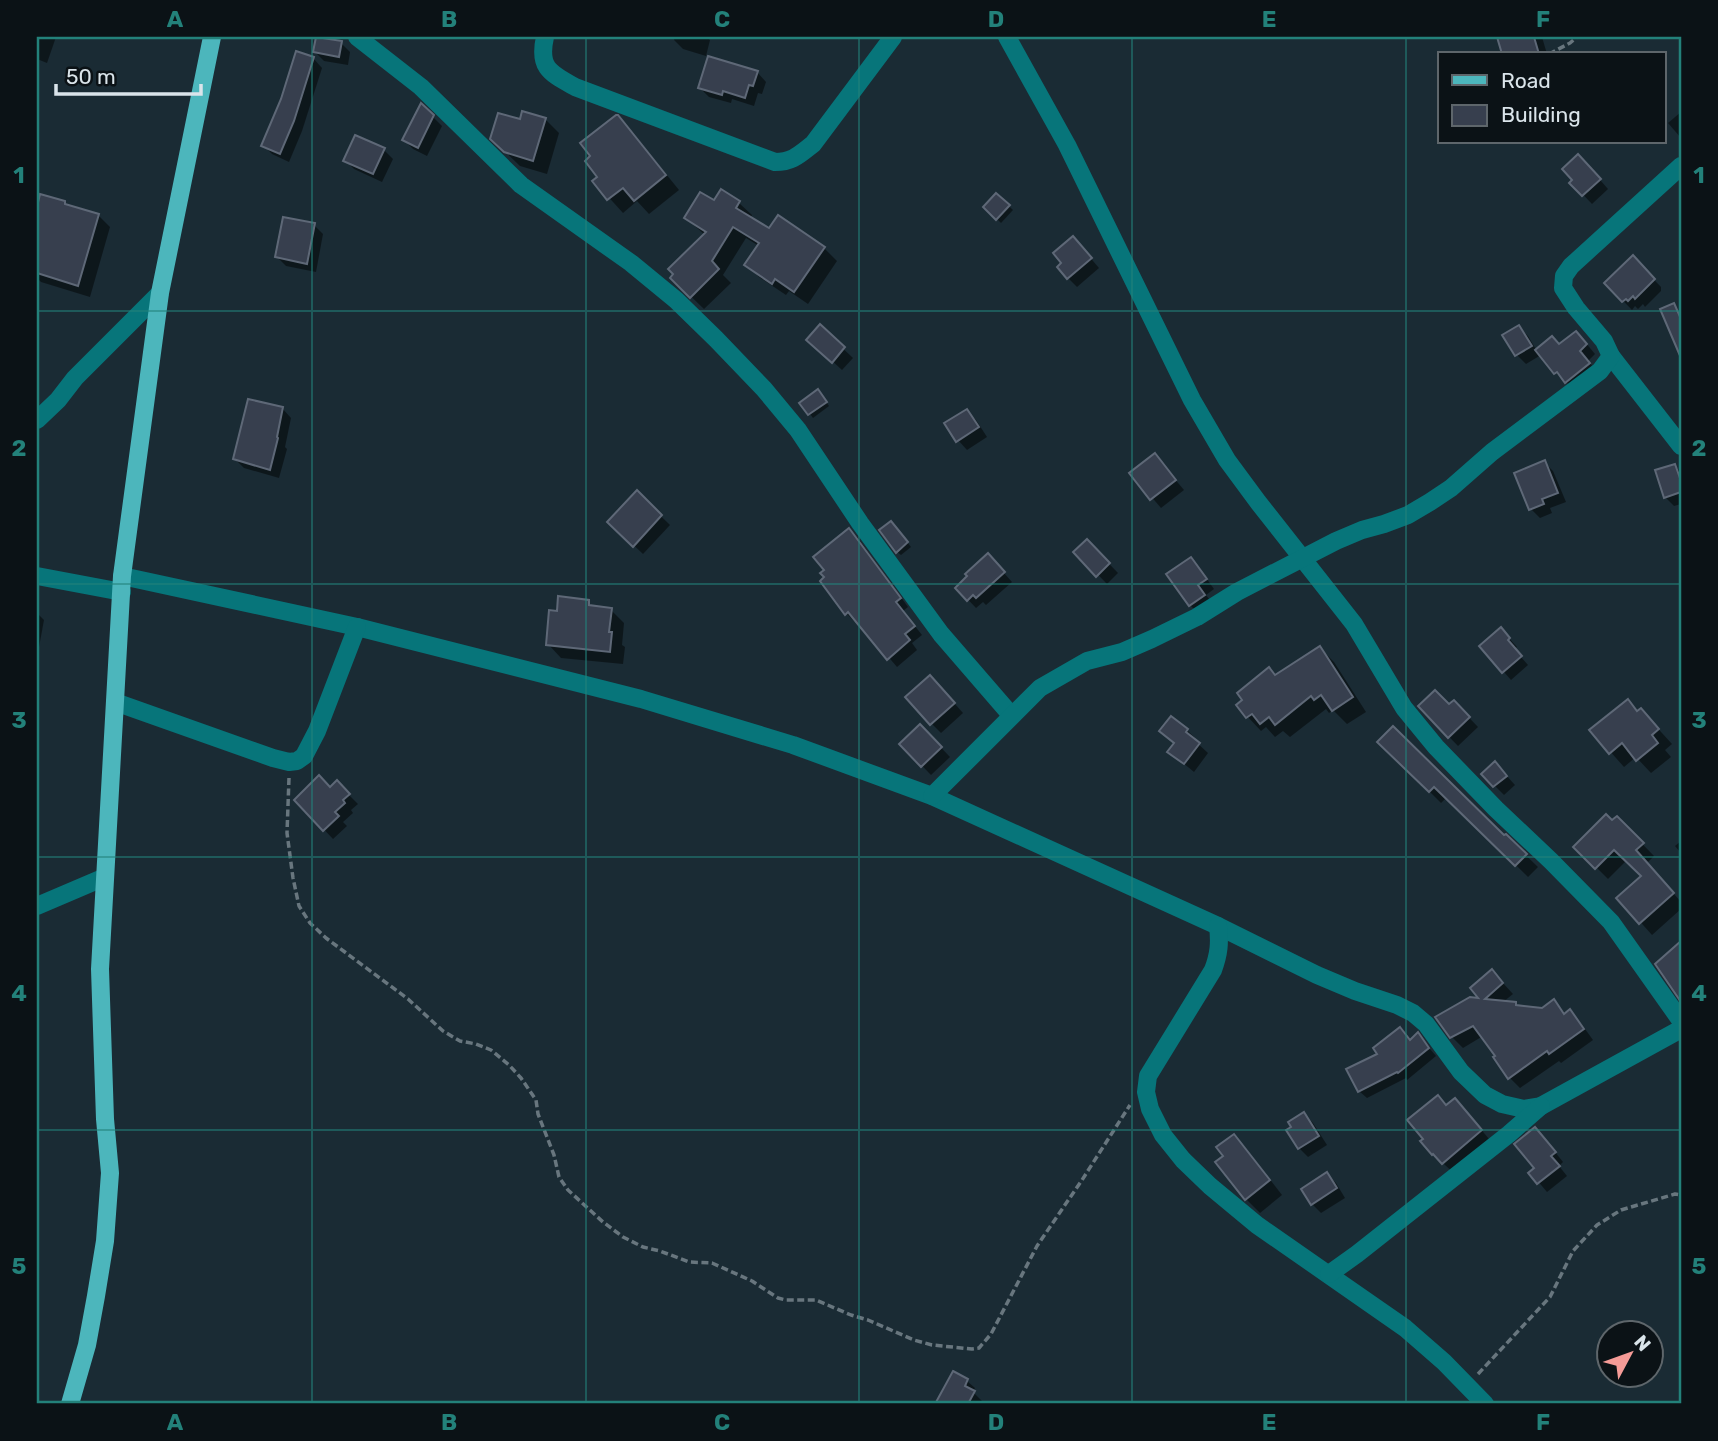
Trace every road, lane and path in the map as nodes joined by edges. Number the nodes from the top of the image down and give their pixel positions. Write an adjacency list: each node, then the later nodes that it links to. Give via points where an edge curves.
1 (357, 37): 18 (street, via 421,87 521,185 631,263 716,339 798,430 941,634)
2 (545, 37): 3 (street, via 544,63 575,87 775,162 787,162 813,144)
3 (893, 37)
4 (1007, 37): 13 (street, via 1067,145 1192,400 1227,460)
5 (1577, 37): 7 (path)
6 (214, 38): 9 (main road)
7 (1553, 52)
8 (1681, 166): 10 (street, via 1564,276 1563,288)
9 (160, 293): 11 (street); 15 (main road)
10 (1611, 356): 12 (street); 13 (street, via 1600,371 1430,502)
11 (37, 420)
12 (1681, 446)
13 (1302, 558): 18 (street, via 1152,639 1067,671); 24 (street, via 1354,624 1405,708 1436,747 1611,922)
14 (37, 576): 15 (street)
15 (122, 584): 16 (street); 17 (main road)
16 (357, 627): 19 (street, via 317,731 304,756); 20 (street, via 641,699 793,745)
17 (115, 702): 19 (street); 21 (main road)
18 (1011, 715): 20 (street)
19 (289, 762): 26 (path, via 287,833 299,906 310,923 443,1031 491,1051 509,1065 536,1100 559,1177 603,1222 643,1247 689,1262 712,1263 778,1298 816,1300 932,1345 979,1348 991,1334 1037,1246)
20 (932, 796): 23 (street)
21 (105, 877): 22 (street); 31 (main road, via 100,969 110,1172 96,1296)
22 (37, 906)
23 (1218, 926): 26 (street, via 1219,956 1213,970); 27 (street, via 1317,975 1413,1013 1461,1073 1485,1094 1524,1109)
24 (1681, 1021)
25 (1681, 1029): 27 (street)
26 (1148, 1076): 29 (street, via 1150,1109 1183,1160 1257,1224)
27 (1541, 1106): 29 (street)
28 (1681, 1195): 30 (path, via 1621,1210 1597,1226 1573,1251 1550,1297)
29 (1329, 1274): 30 (street, via 1405,1328)
30 (1467, 1386): 32 (street)
31 (70, 1404)
32 (1485, 1404)

